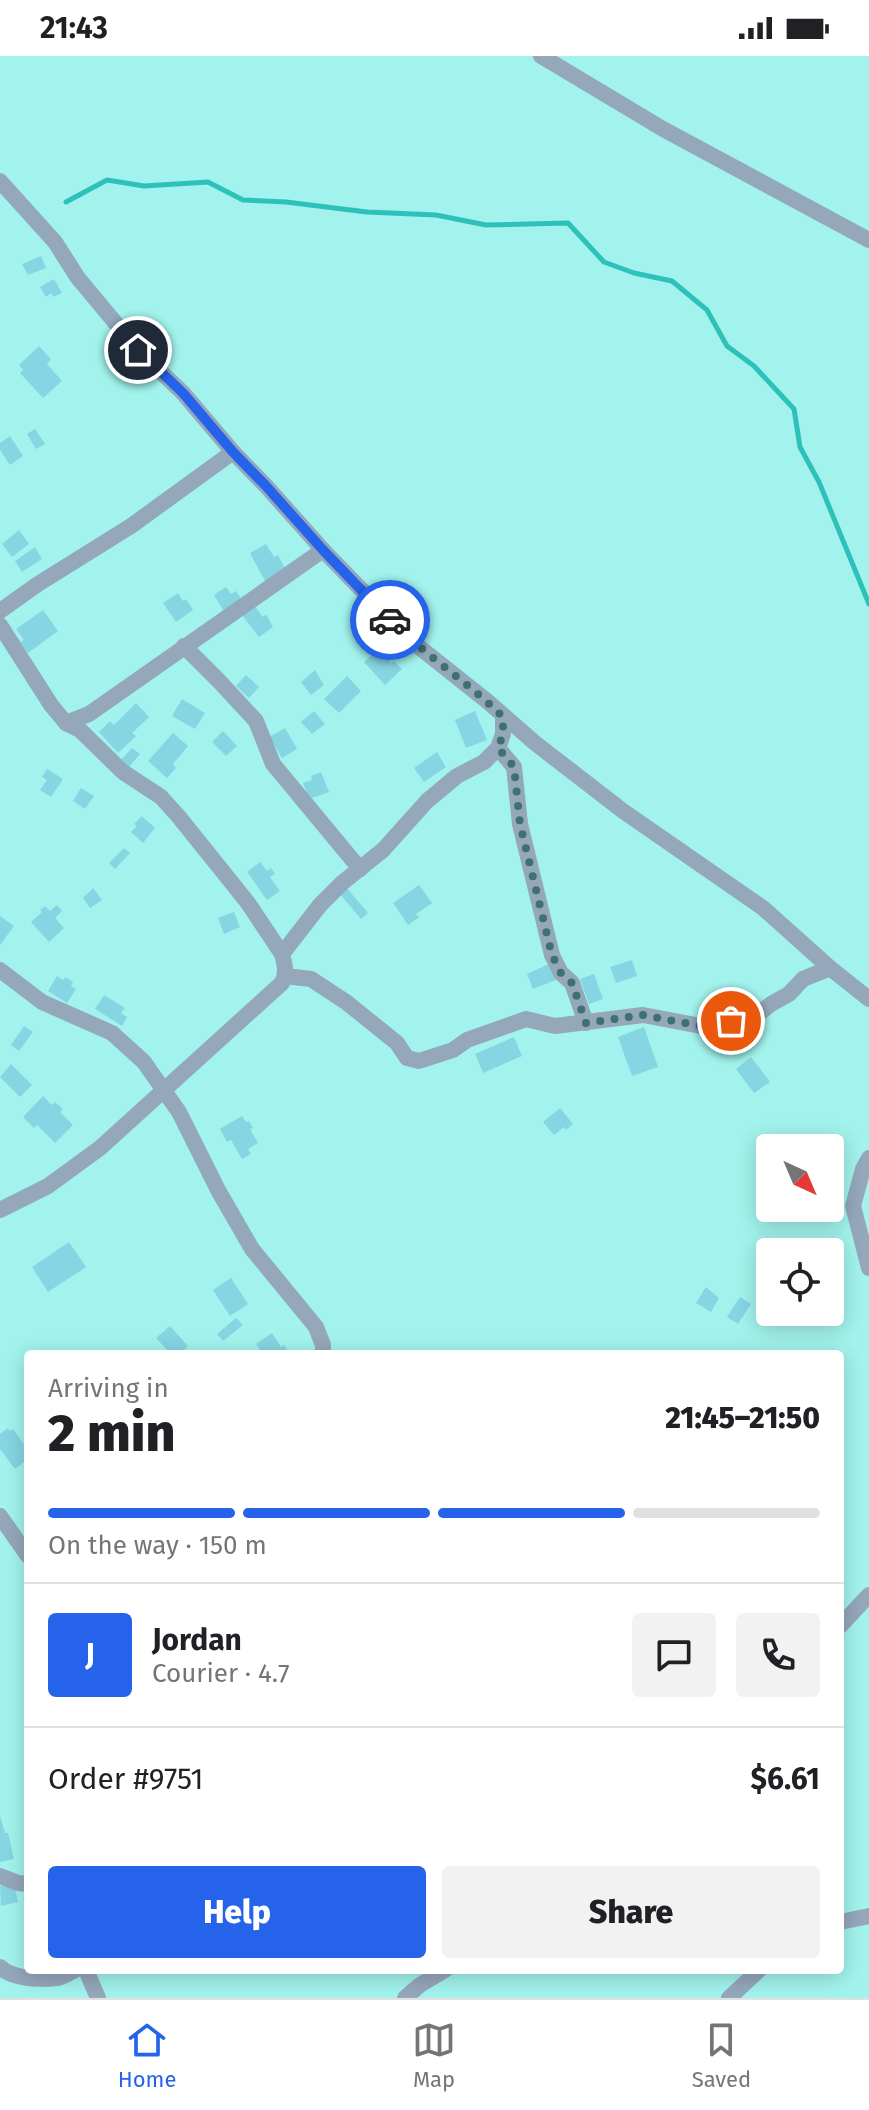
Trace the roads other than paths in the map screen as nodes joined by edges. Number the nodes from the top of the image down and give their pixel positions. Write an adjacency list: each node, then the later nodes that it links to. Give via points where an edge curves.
1 (541, 56): 3 (street)
2 (0, 181): 4 (street, via 55,242 138,350)
3 (869, 240)
4 (233, 452): 5 (street); 6 (street)
5 (323, 550): 8 (street); 9 (street, via 409,639)
6 (0, 611)
7 (0, 625): 10 (street)
8 (184, 646): 10 (street, via 89,714); 12 (street, via 256,721 273,764)
9 (503, 717): 11 (street); 14 (street, via 623,811 763,908)
10 (66, 723): 13 (street, via 161,797 248,903)
11 (498, 748): 12 (street, via 427,801); 18 (street, via 514,767 520,824 552,955 572,983)
12 (360, 869): 13 (street, via 320,905)
13 (282, 954): 16 (street)
14 (830, 968): 17 (street); 18 (street, via 803,979 752,1019 711,1028 643,1015)
15 (0, 970): 19 (street, via 42,1002 112,1033 144,1062)
16 (285, 976): 18 (street, via 311,979 397,1043 407,1058 419,1061 526,1019 555,1026); 19 (street)
17 (869, 999)
18 (586, 1023)
19 (162, 1091): 21 (street, via 64,1175); 23 (street, via 179,1112 252,1249 316,1327)
20 (869, 1158): 22 (street, via 853,1206)
21 (0, 1210)
22 (869, 1268)
23 (323, 1350)
24 (0, 1516): 25 (street)
25 (24, 1550)
26 (869, 1595): 27 (street)
27 (844, 1622)
28 (0, 1876): 29 (street)
29 (24, 1884)
30 (869, 1916): 31 (street)
31 (844, 1921)
32 (0, 1967): 33 (street, via 15,1976)
33 (67, 1974)
34 (88, 1974): 37 (street)
35 (438, 1974): 38 (street)
36 (755, 1974): 39 (street)
37 (98, 1998)
38 (405, 1998)
39 (729, 1998)

